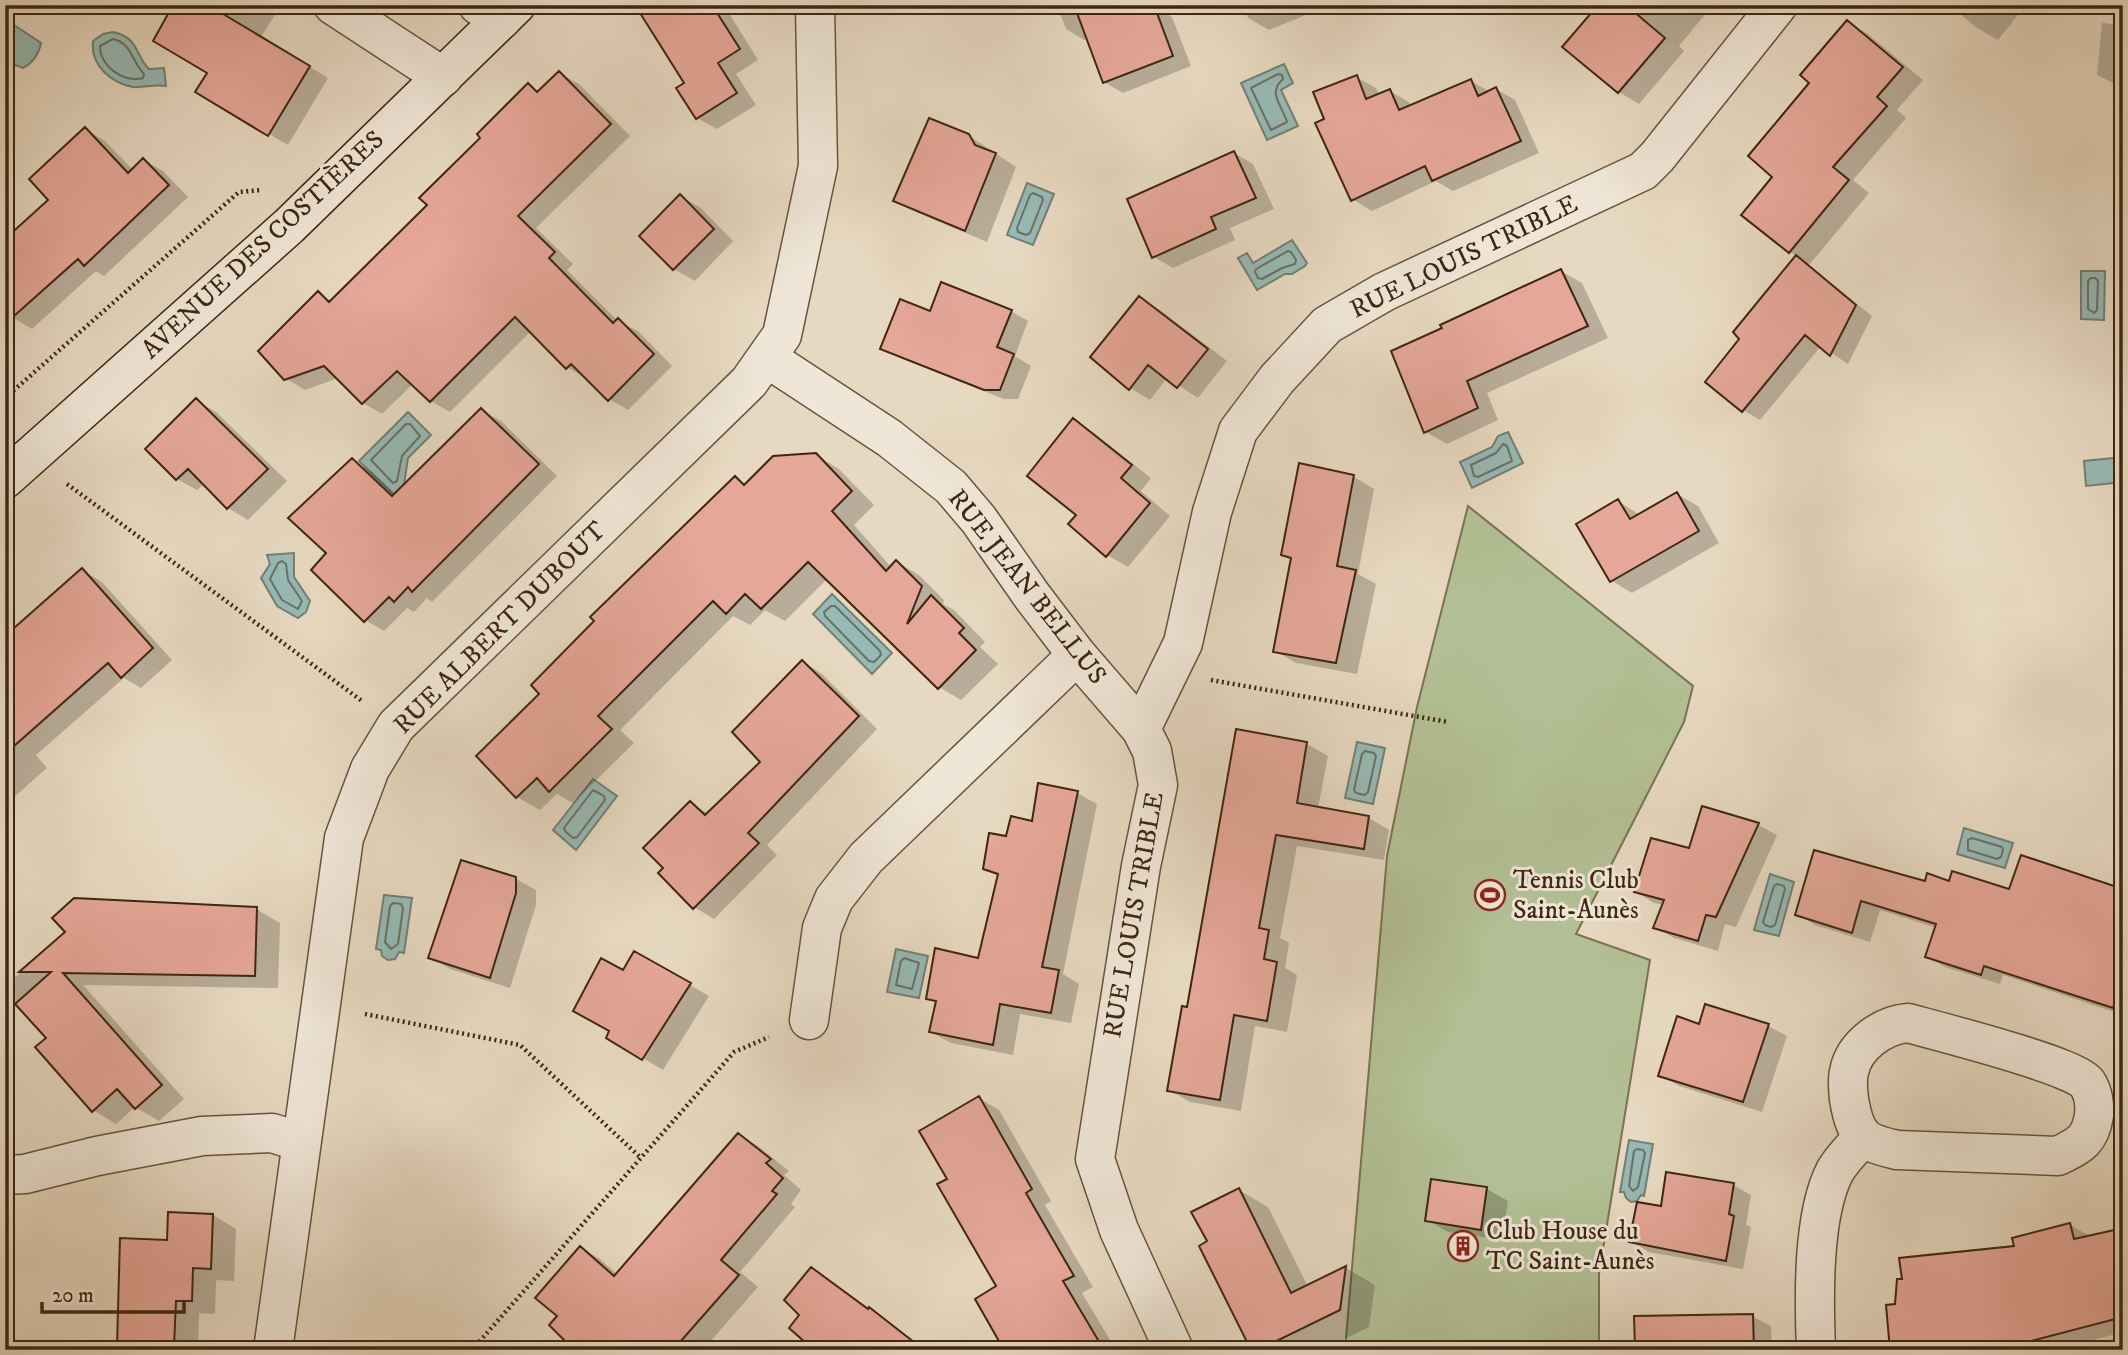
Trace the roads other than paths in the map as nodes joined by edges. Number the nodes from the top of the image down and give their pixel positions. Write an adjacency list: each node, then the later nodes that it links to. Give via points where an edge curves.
1 (333, 5): 5 (street)
2 (815, 5): 6 (street, RUE ALBERT DUBOUT, via 818,166 782,335)
3 (1777, 5): 9 (street, RUE LOUIS TRIBLE, via 1643,171 1384,292 1327,325 1277,379 1238,430 1212,512 1183,643)
4 (499, 10): 5 (street, AVENUE DES COSTIÈRES)
5 (443, 77): 7 (street, AVENUE DES COSTIÈRES, via 289,226)
6 (767, 358): 8 (street, RUE JEAN BELLUS, via 889,438 951,487); 13 (street, RUE ALBERT DUBOUT, via 749,382 396,726 370,769 344,838)
7 (18, 468)
8 (1077, 655): 9 (street, RUE JEAN BELLUS); 10 (street, via 866,858 834,899 822,928)
9 (1142, 729): 16 (street, RUE LOUIS TRIBLE, via 1152,751 1158,785 1095,1159 1119,1230)
10 (809, 1020)
11 (2109, 1104): 12 (street, via 2081,1145 2058,1156 1896,1150); 12 (street, via 2087,1082 2063,1068 1908,1023 1896,1024 1865,1042 1848,1074 1850,1108)
12 (1863, 1137): 17 (street, via 1836,1170 1823,1212 1814,1286)
13 (301, 1142): 14 (street, via 272,1133 202,1136); 15 (street, RUE ALBERT DUBOUT)
14 (5, 1175)
15 (273, 1350)
16 (1174, 1350)
17 (1816, 1350)

